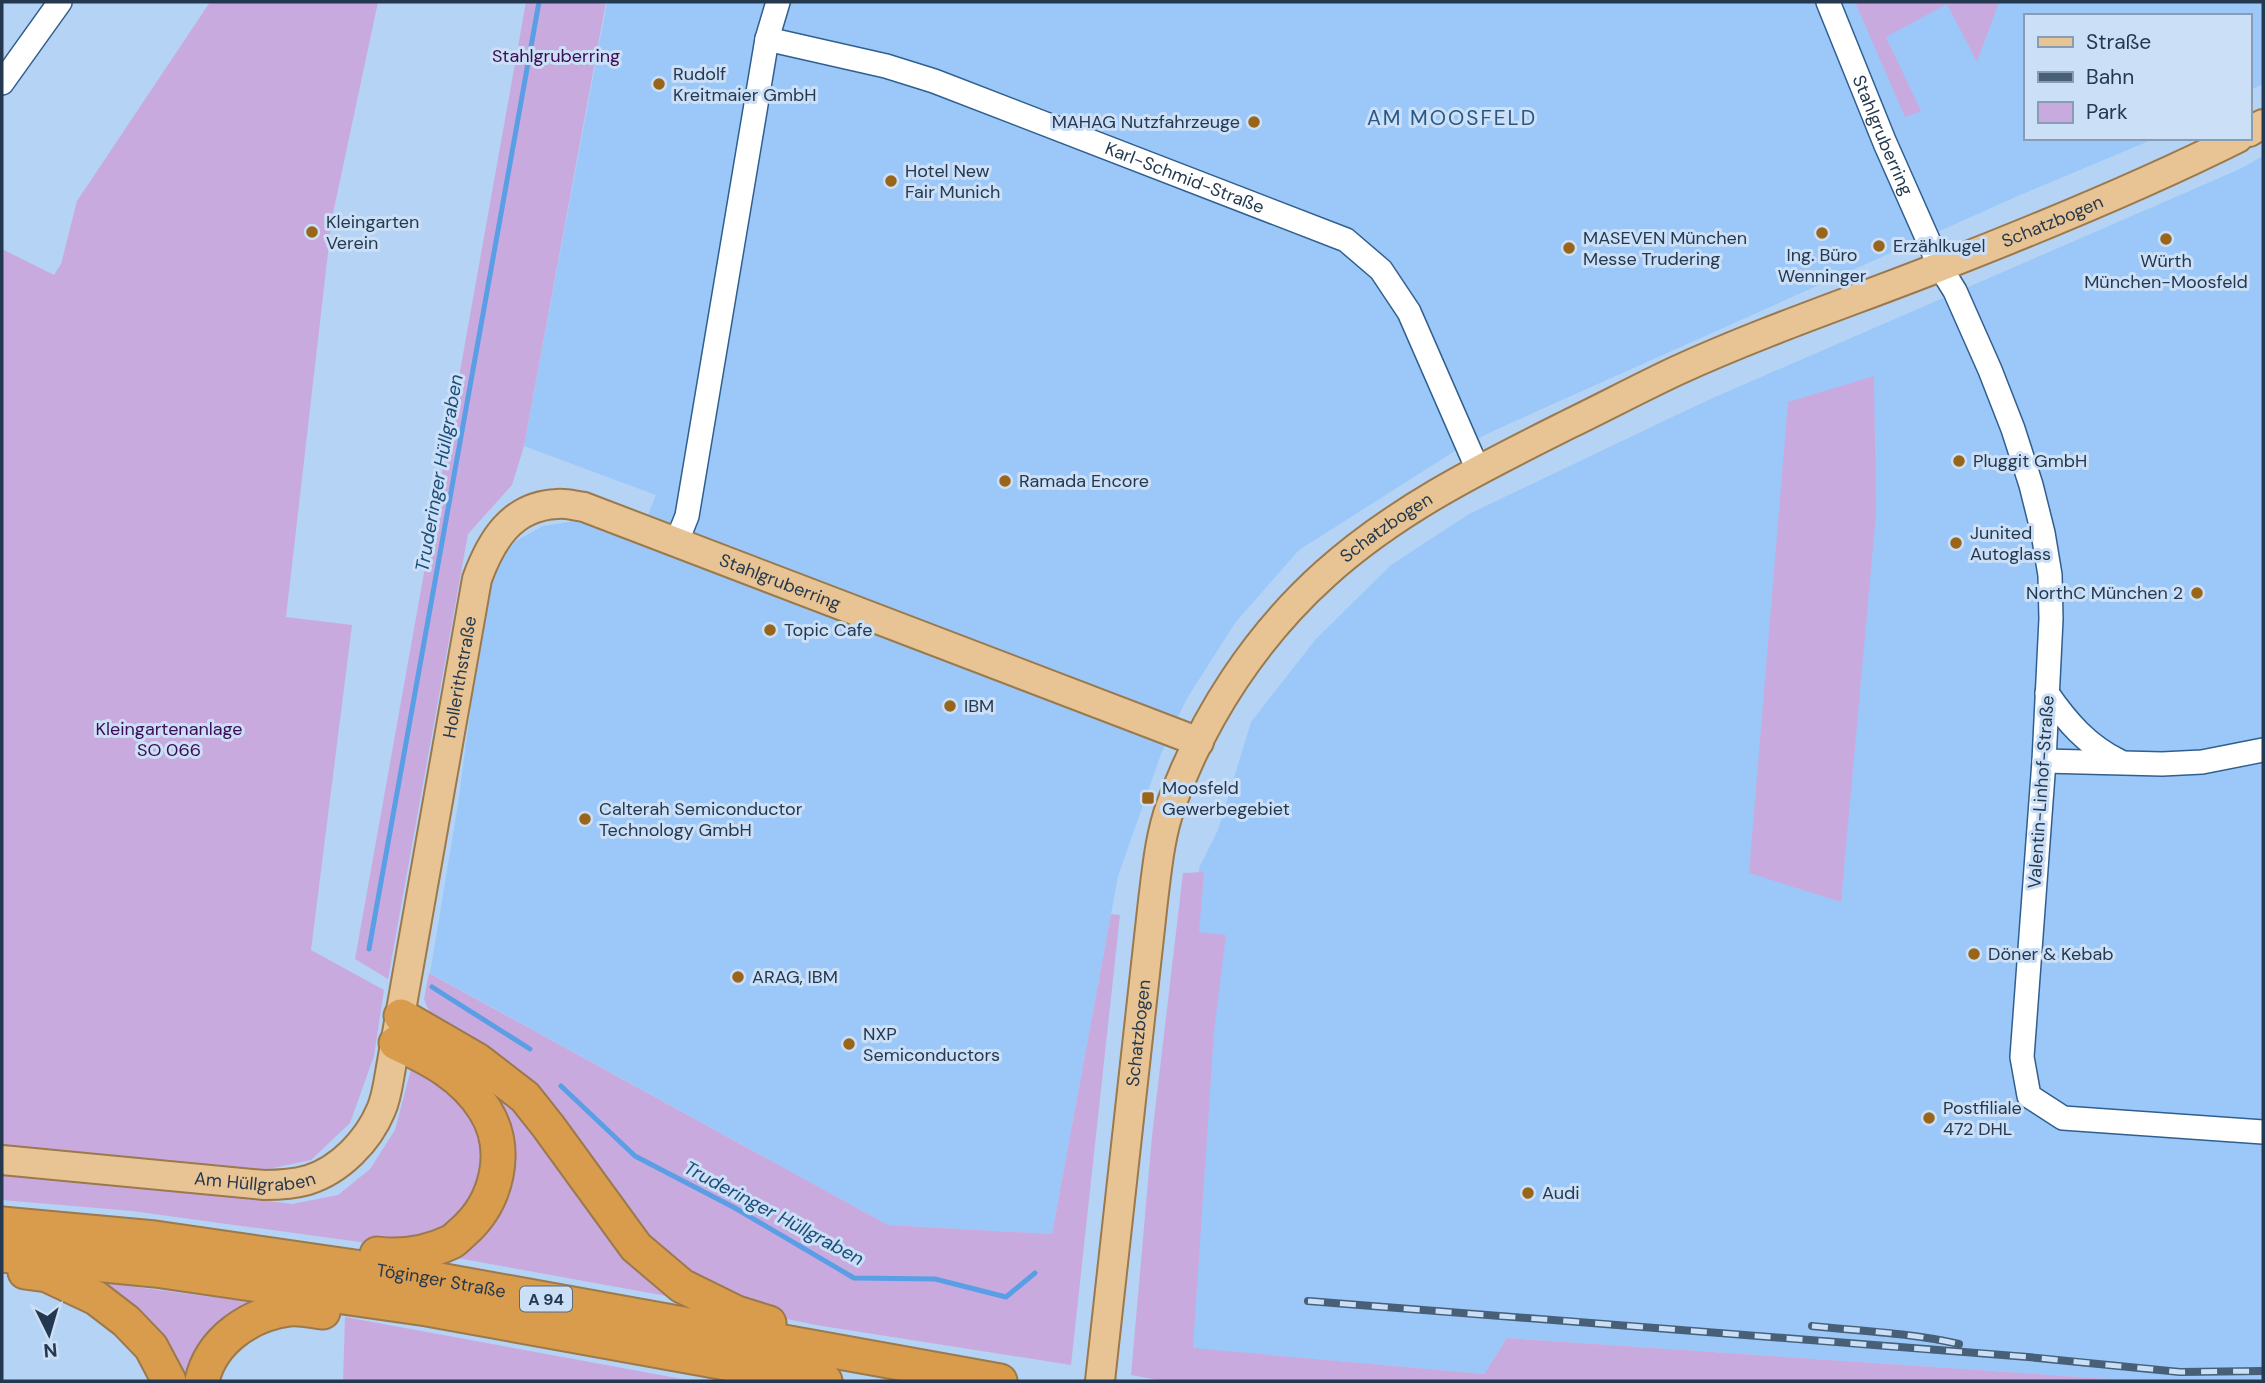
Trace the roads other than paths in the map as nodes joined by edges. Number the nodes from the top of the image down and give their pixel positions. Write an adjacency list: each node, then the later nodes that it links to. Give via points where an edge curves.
1 (60, 2): 5 (street)
2 (778, 2): 4 (street)
3 (1828, 2): 7 (street, Stahlgruberring)
4 (767, 39): 8 (street, Karl-Schmid-Straße, via 934,81 1346,240 1381,270 1409,313); 9 (street, via 687,516)
5 (5, 72)
6 (2234, 140): 7 (main road, Schatzbogen)
7 (1940, 267): 8 (main road, Schatzbogen, via 1676,371); 10 (street, Valentin-Linhof-Straße, via 1990,370 2031,485 2050,575)
8 (1478, 470): 11 (main road, Schatzbogen, via 1398,517 1325,574 1245,662)
9 (677, 541): 11 (main road, Stahlgruberring); 15 (main road, Hollerithstraße, via 584,507 559,503 538,506 517,517 499,533 485,556 477,579)
10 (2047, 693): 13 (street, Valentin-Linhof-Straße); 14 (street, via 2096,750)
11 (1199, 741): 28 (main road, Schatzbogen, via 1170,807 1159,856)
12 (2263, 750): 14 (street, via 2202,762)
13 (2044, 761): 14 (street); 16 (street, Valentin-Linhof-Straße, via 2022,1057 2029,1096 2063,1118)
14 (2121, 763)
15 (399, 1029): 17 (main road, Am Hüllgraben, via 381,1110 368,1133 343,1161 309,1180 264,1185); 19 (highway, via 465,1084 486,1112 497,1142 498,1175 489,1201 471,1225 453,1241 418,1253 387,1255 244,1235); 23 (highway, via 477,1060 525,1097 636,1247 682,1286 737,1313 788,1330 874,1344)
16 (2263, 1132)
17 (2, 1160)
18 (2, 1224): 19 (highway, Töginger Straße / A 94)
19 (194, 1244): 23 (highway, Töginger Straße / A 94, via 417,1276)
20 (2, 1255): 22 (highway, Töginger Straße / A 94, via 155,1270)
21 (2, 1268): 24 (highway, via 47,1275 96,1298 151,1347)
22 (427, 1309): 25 (highway, via 388,1319 292,1308 259,1317 221,1343); 26 (highway, Töginger Straße / A 94)
23 (896, 1362): 27 (highway, Töginger Straße / A 94)
24 (169, 1381)
25 (202, 1381)
26 (825, 1381)
27 (1000, 1381)
28 (1100, 1381)

